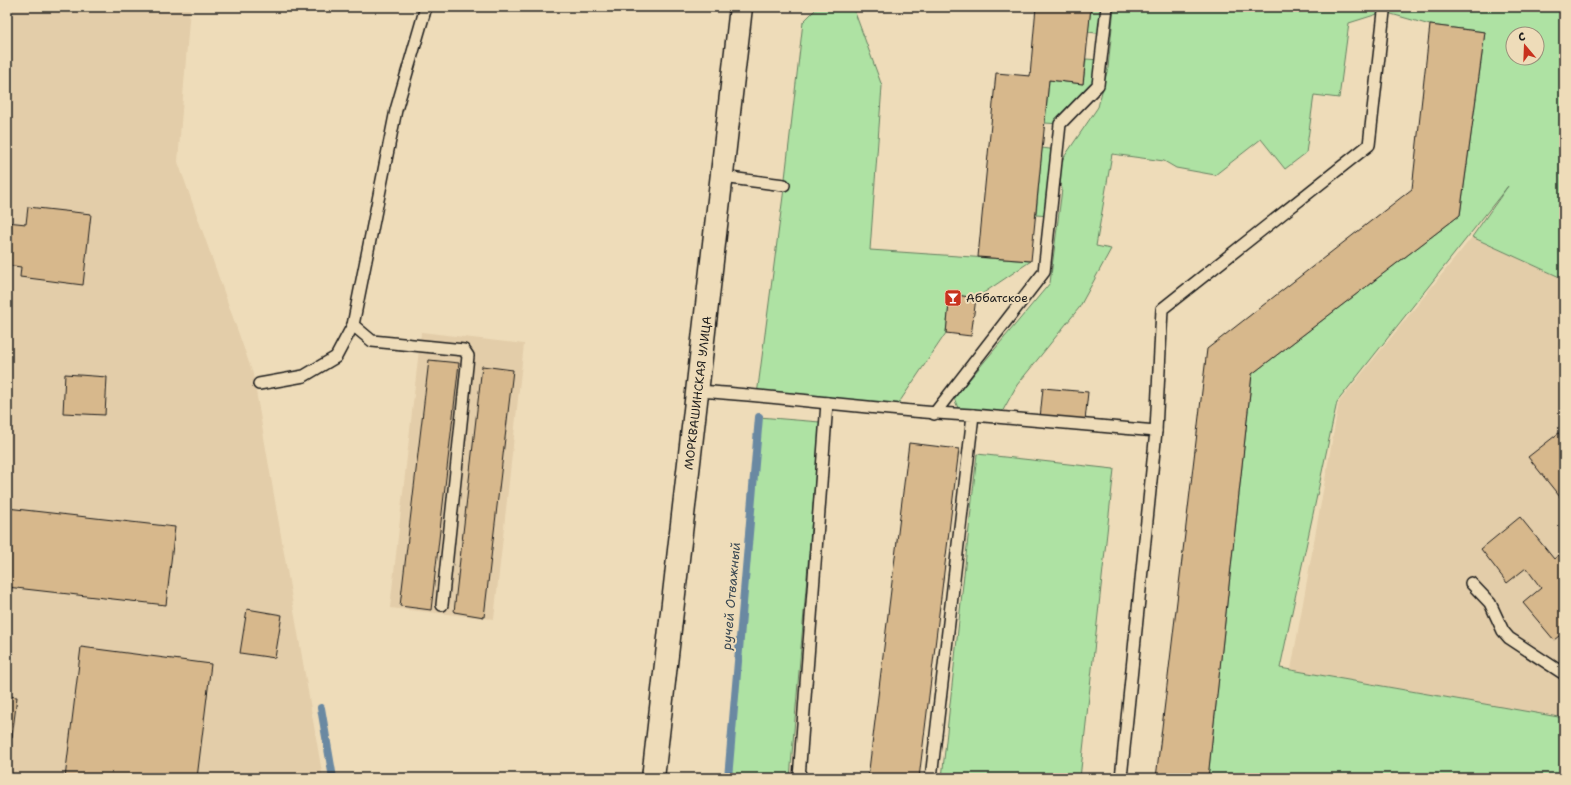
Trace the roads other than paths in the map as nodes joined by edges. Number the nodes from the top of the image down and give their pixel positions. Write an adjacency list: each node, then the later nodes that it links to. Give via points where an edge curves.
1 (426, 7): 7 (lane, via 396,110)
2 (741, 7): 5 (street, МОРКВАШИНСКАЯ УЛИЦА)
3 (1107, 7): 11 (lane, via 1098,85 1060,124 1044,272)
4 (1384, 12): 13 (lane, via 1369,145 1162,309)
5 (722, 177): 6 (lane); 9 (street, МОРКВАШИНСКАЯ УЛИЦА)
6 (784, 185)
7 (353, 325): 8 (lane, via 336,357 304,376); 15 (lane, via 372,341 464,350 468,356)
8 (259, 384)
9 (698, 391): 10 (lane); 17 (street, МОРКВАШИНСКАЯ УЛИЦА)
10 (828, 403): 11 (lane); 18 (lane)
11 (934, 414): 12 (lane)
12 (973, 415): 13 (lane); 19 (lane)
13 (1156, 431): 20 (lane)
14 (1471, 583): 16 (lane, via 1490,603 1509,638)
15 (442, 605)
16 (1564, 674)
17 (653, 778)
18 (799, 778)
19 (931, 778)
20 (1121, 778)

